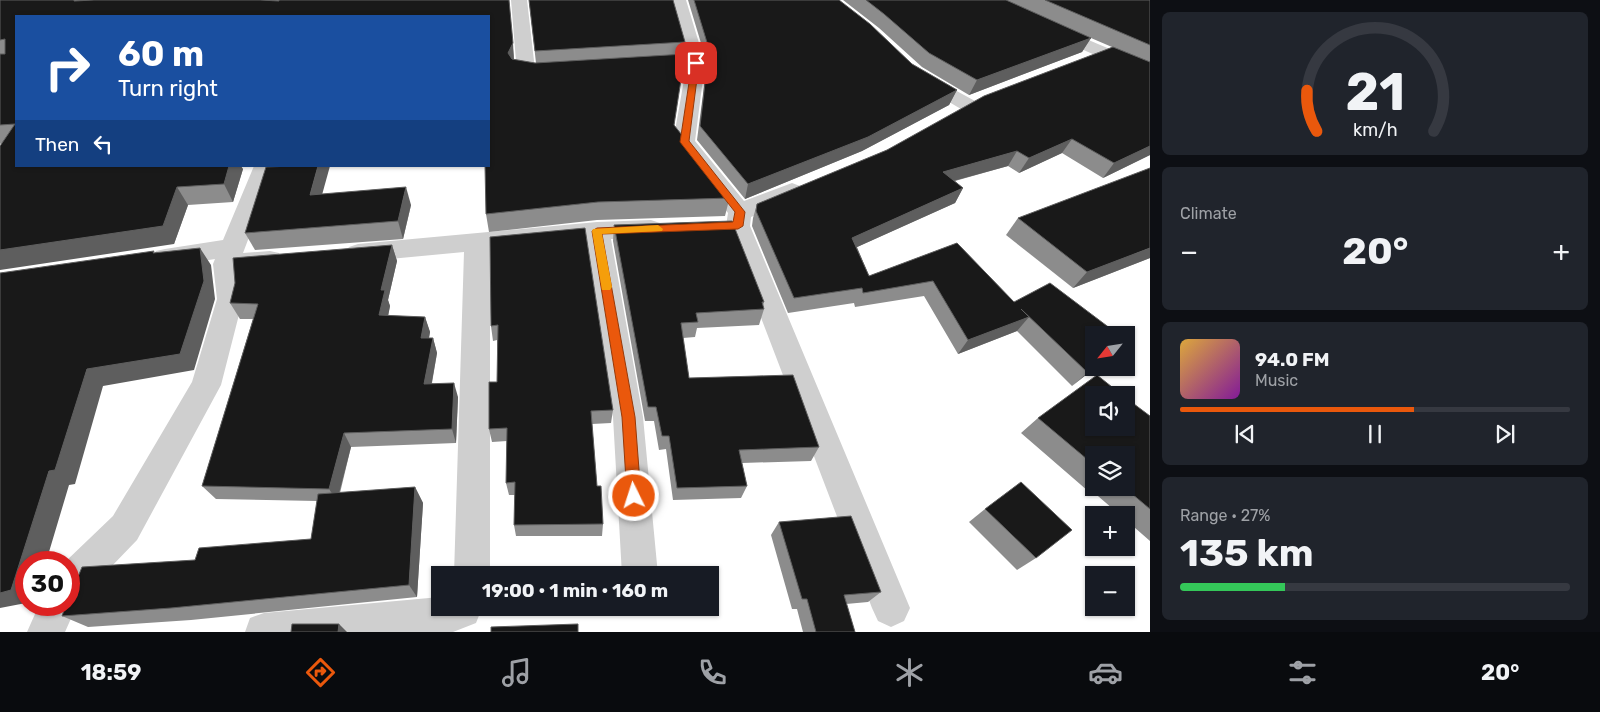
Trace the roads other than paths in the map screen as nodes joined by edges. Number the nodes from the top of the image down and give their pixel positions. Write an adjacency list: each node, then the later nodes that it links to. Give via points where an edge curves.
1 (519, 0): 7 (street, via 525,62 522,71)
2 (678, 0): 12 (street, via 686,63 684,142)
3 (1041, 24): 4 (street)
4 (1103, 52): 5 (street); 8 (street)
5 (1076, 63)
6 (907, 66): 9 (street)
7 (566, 71)
8 (1150, 73)
9 (968, 106)
10 (265, 167): 17 (street)
11 (810, 183): 12 (street)
12 (732, 221): 23 (street)
13 (672, 228): 14 (street)
14 (597, 231): 15 (street); 21 (street, via 628,417)
15 (477, 244): 16 (street); 20 (street)
16 (332, 255)
17 (230, 256): 18 (street); 19 (street); 22 (street, via 230,299 206,385 125,528)
18 (294, 258)
19 (145, 261)
20 (472, 566)
21 (639, 566)
22 (80, 573)
23 (891, 608)
24 (53, 616): 26 (street)
25 (436, 616): 27 (street)
26 (46, 632)
27 (264, 632)

